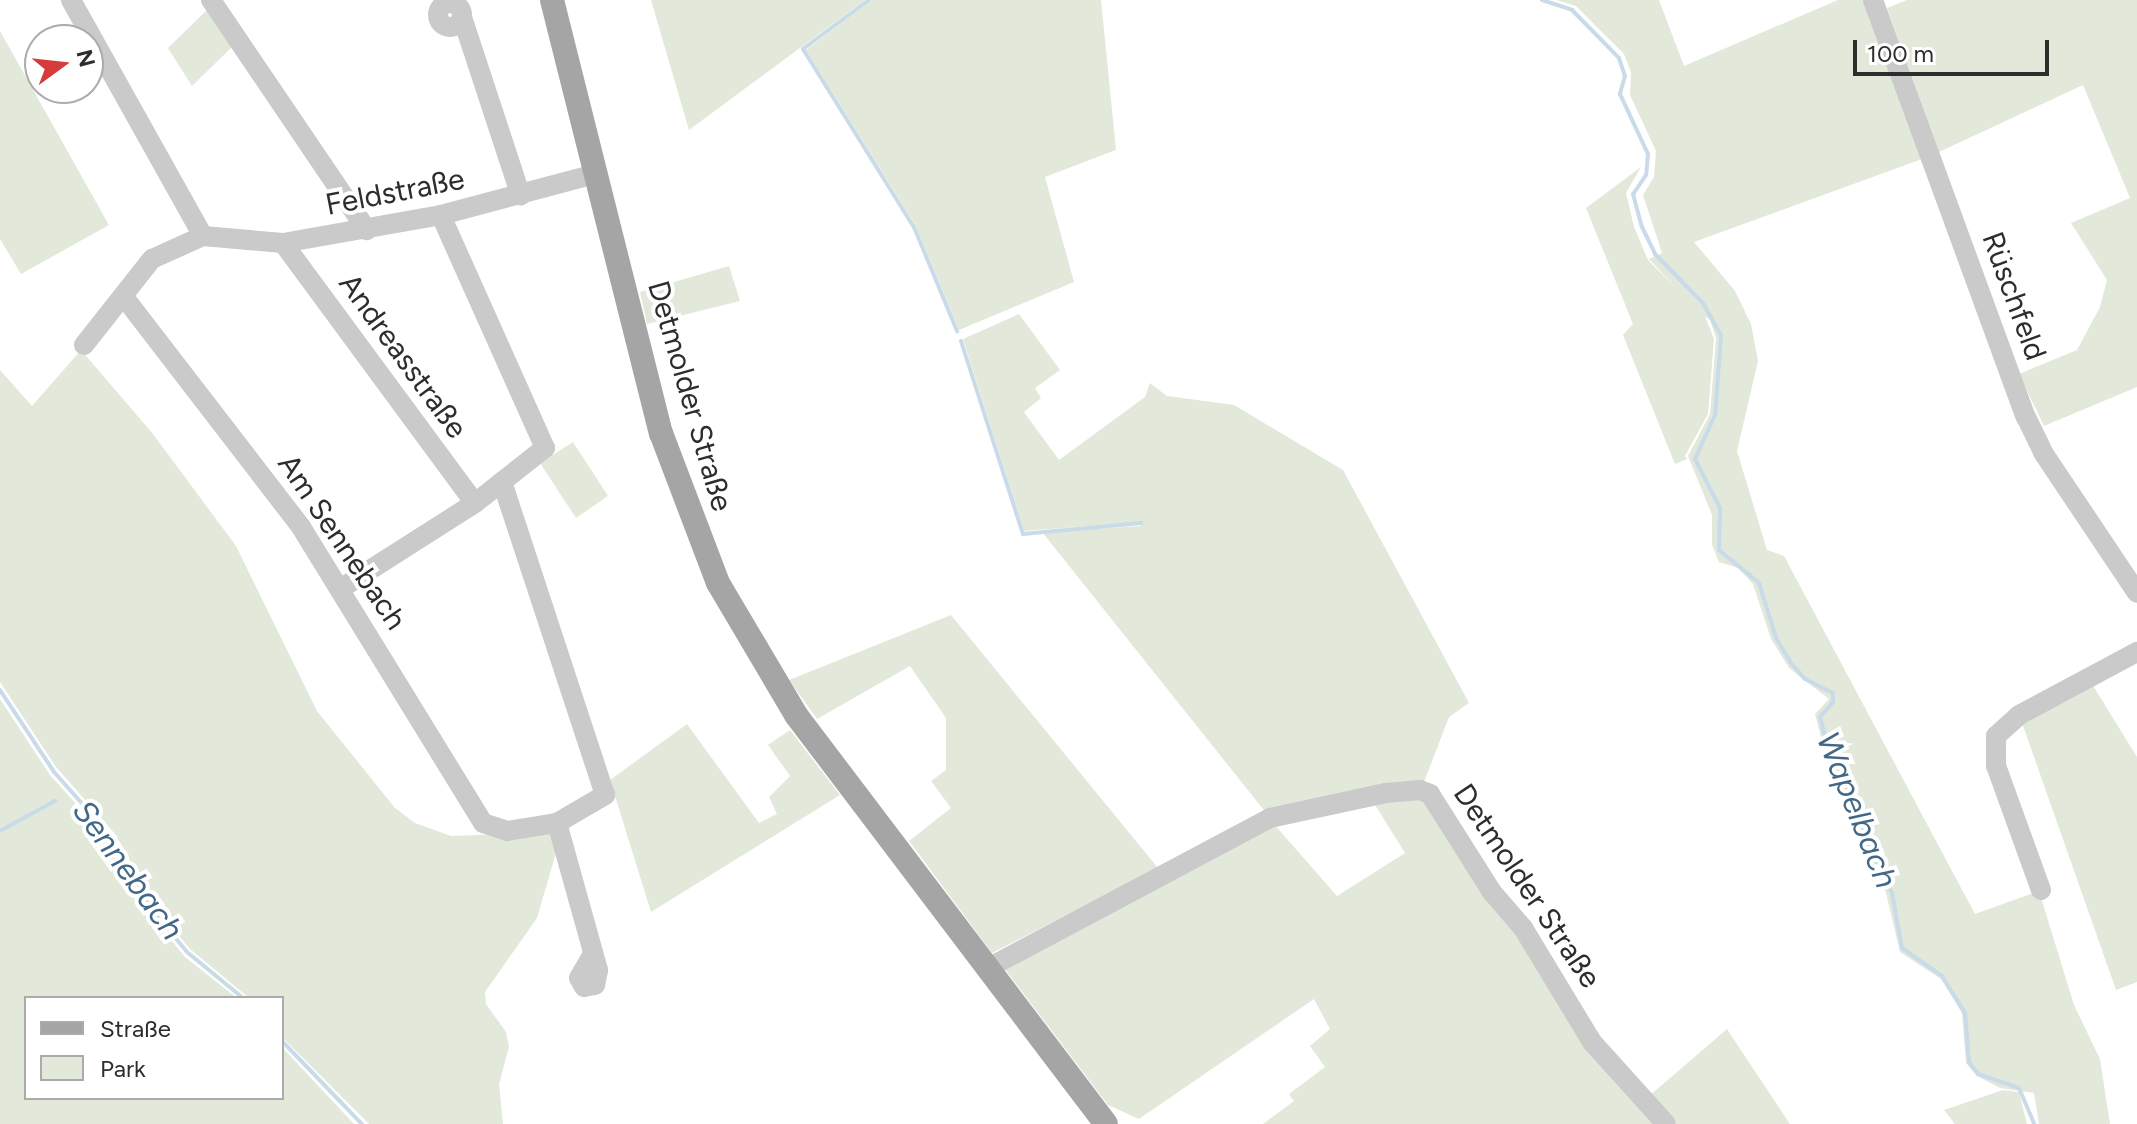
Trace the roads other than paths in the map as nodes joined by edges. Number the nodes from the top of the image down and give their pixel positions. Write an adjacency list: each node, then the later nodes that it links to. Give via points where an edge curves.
1 (71, 0): 10 (street)
2 (211, 0): 9 (street)
3 (552, 0): 6 (main road, Detmolder Straße)
4 (1873, 0): 17 (street, Rüschfeld, via 2026,417 2052,467)
5 (462, 17): 7 (street)
6 (595, 174): 7 (street, Feldstraße); 22 (main road, Detmolder Straße, via 661,433 718,583 796,715)
7 (521, 196): 8 (street, Feldstraße)
8 (441, 215): 9 (street, Feldstraße); 14 (street, via 544,439 540,455)
9 (367, 230): 11 (street, Feldstraße)
10 (203, 236): 11 (street, Feldstraße); 12 (street, Feldstraße, via 152,259)
11 (283, 243): 15 (street, Andreasstraße)
12 (124, 297): 13 (street); 16 (street, Am Sennebach, via 212,406)
13 (84, 345)
14 (502, 482): 15 (street); 19 (street, Am Sennebach, via 605,795)
15 (475, 503): 16 (street)
16 (340, 589): 19 (street, Am Sennebach, via 483,823 507,831)
17 (2137, 593)
18 (2137, 652): 20 (street, via 2019,715 1996,736 1996,766)
19 (557, 823): 21 (street)
20 (2041, 890)
21 (593, 954)
22 (988, 968): 23 (main road, Detmolder Straße); 24 (street, Detmolder Straße, via 1270,818 1420,790 1430,794 1492,892 1523,928 1600,1053)
23 (1106, 1124)
24 (1666, 1124)

